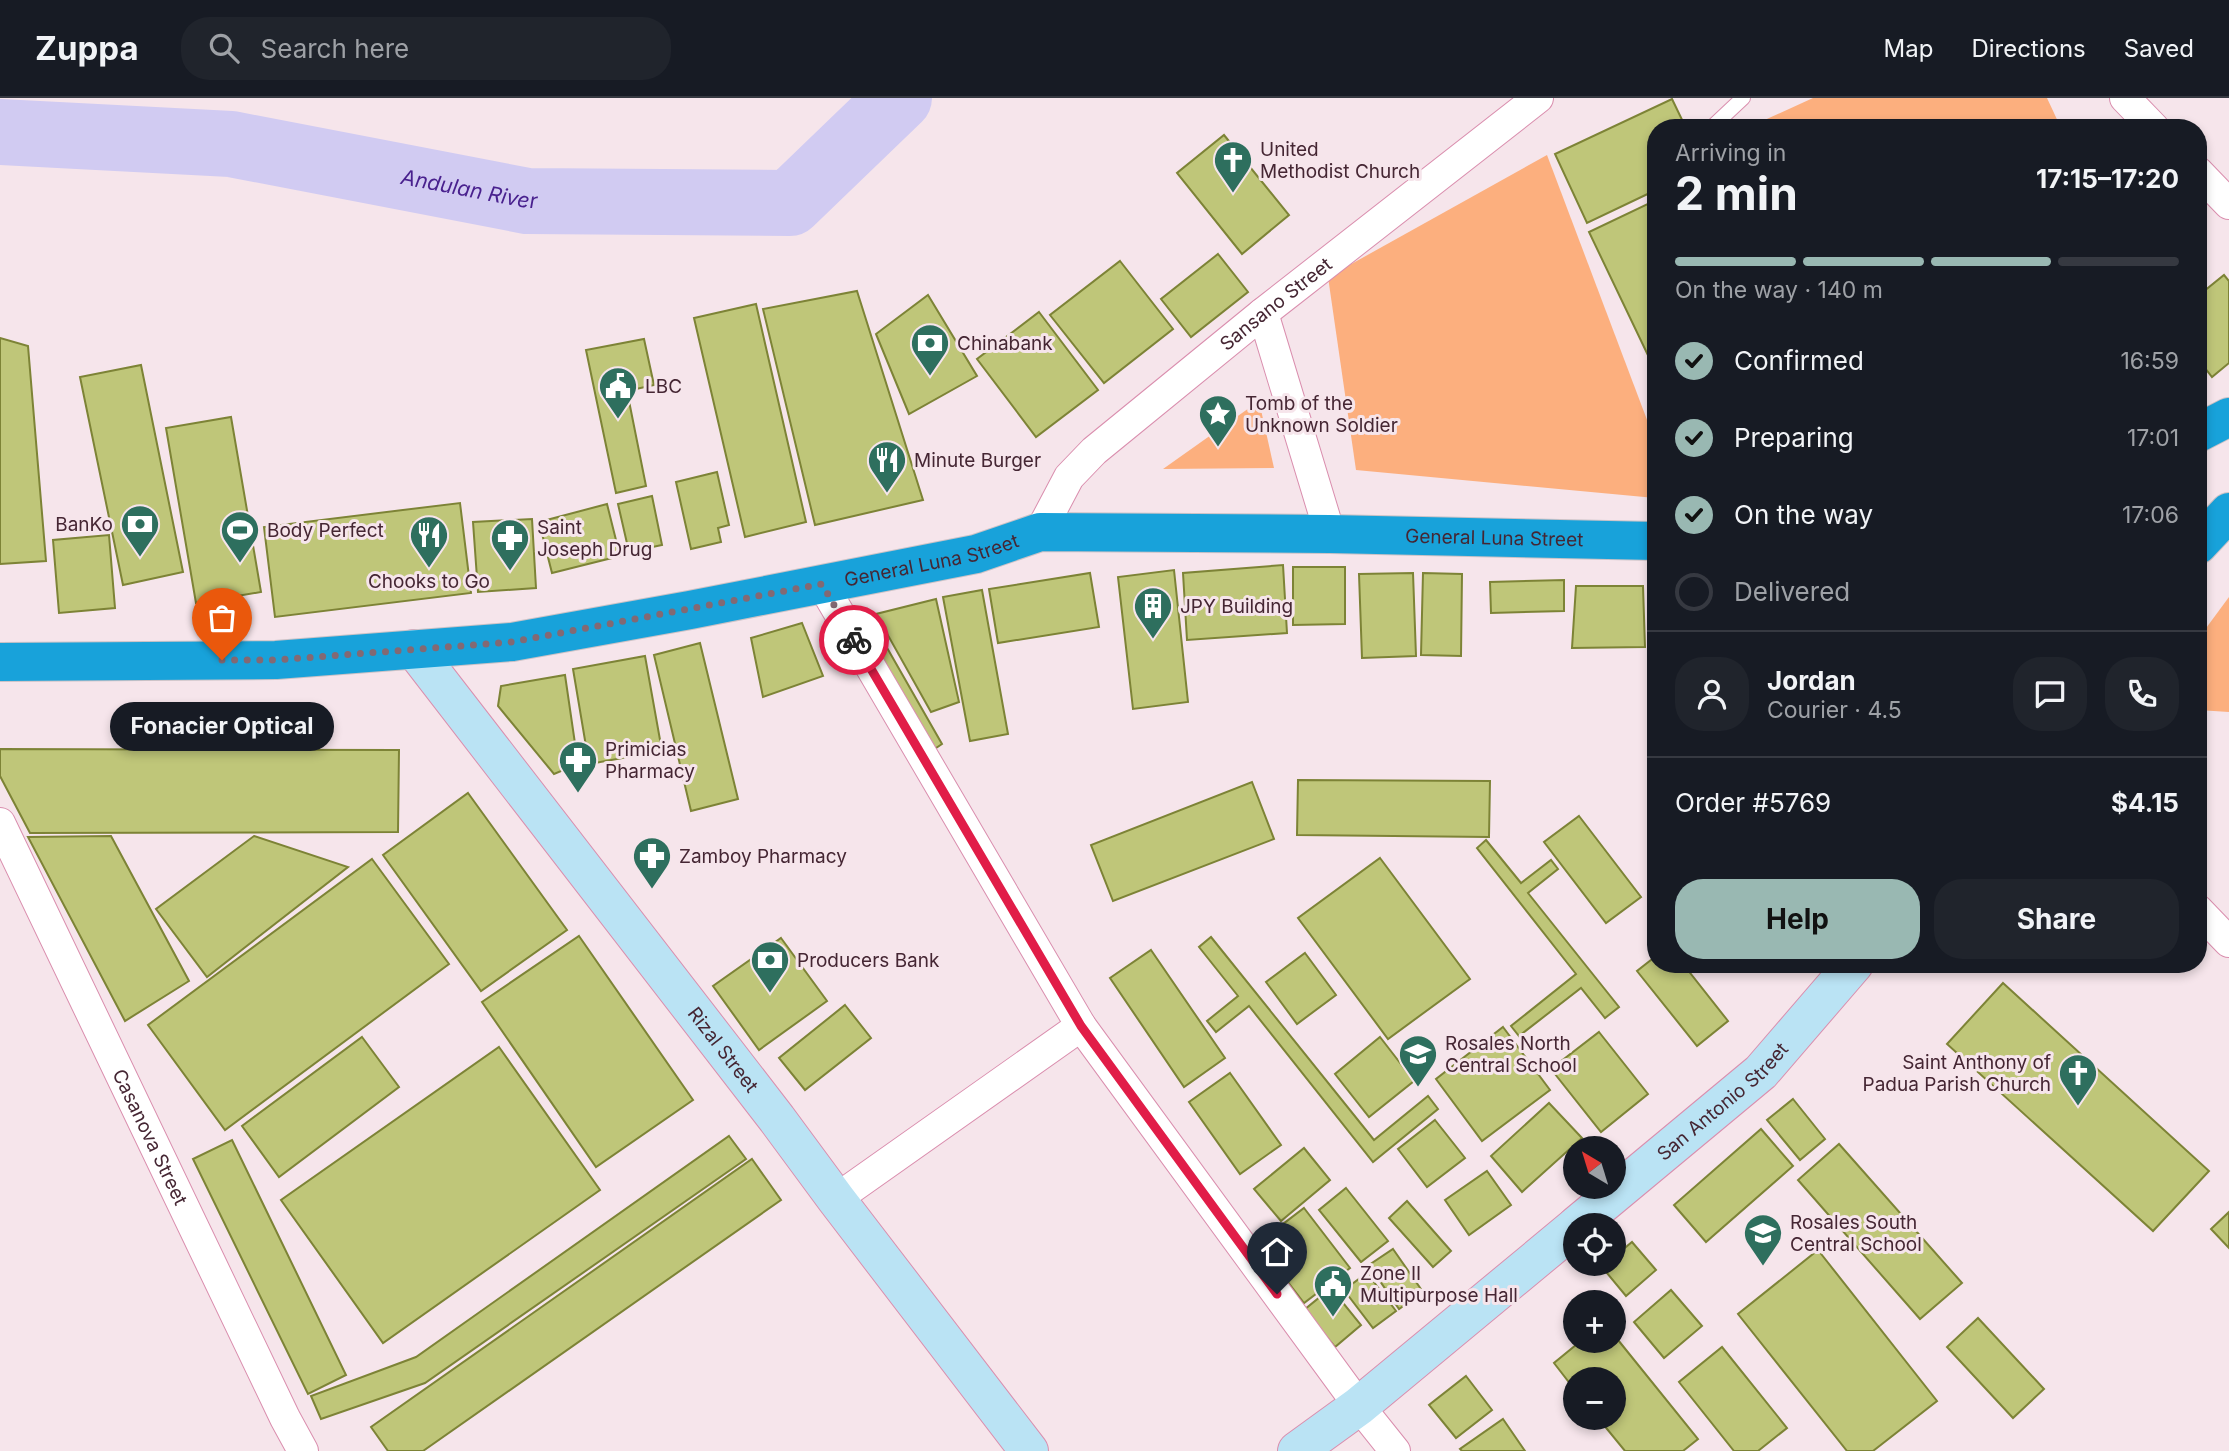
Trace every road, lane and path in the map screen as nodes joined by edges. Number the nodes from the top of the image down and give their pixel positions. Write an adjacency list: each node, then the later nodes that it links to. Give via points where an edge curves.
1 (1538, 98): 8 (street, Sansano Street)
2 (1743, 98): 4 (lane)
3 (2125, 98): 5 (street)
4 (1721, 119)
5 (2145, 119)
6 (2207, 181): 7 (street)
7 (2229, 204)
8 (1263, 313): 12 (street, Sansano Street, via 1094,451 1069,477); 13 (street)
9 (2229, 417): 10 (highway)
10 (2207, 428)
11 (2229, 512): 14 (highway)
12 (1041, 532): 13 (highway, General Luna Street); 16 (highway, General Luna Street, via 976,554)
13 (1331, 534): 15 (highway, General Luna Street)
14 (2207, 535)
15 (1647, 541)
16 (822, 584): 17 (highway, General Luna Street, via 512,642); 23 (street)
17 (414, 649): 18 (highway, General Luna Street, via 276,660); 24 (main road, Rizal Street)
18 (0, 662)
19 (0, 823): 28 (street, Casanova Street)
20 (2207, 919): 21 (street)
21 (2229, 942)
22 (1846, 973): 25 (main road, San Antonio Street, via 1761,1072)
23 (1081, 1026): 24 (street); 27 (street)
24 (836, 1199): 29 (main road, Rizal Street)
25 (1592, 1213)
26 (1563, 1237): 27 (main road, San Antonio Street)
27 (1359, 1406): 30 (main road, San Antonio Street); 31 (street)
28 (303, 1451)
29 (1030, 1451)
30 (1297, 1451)
31 (1395, 1451)

